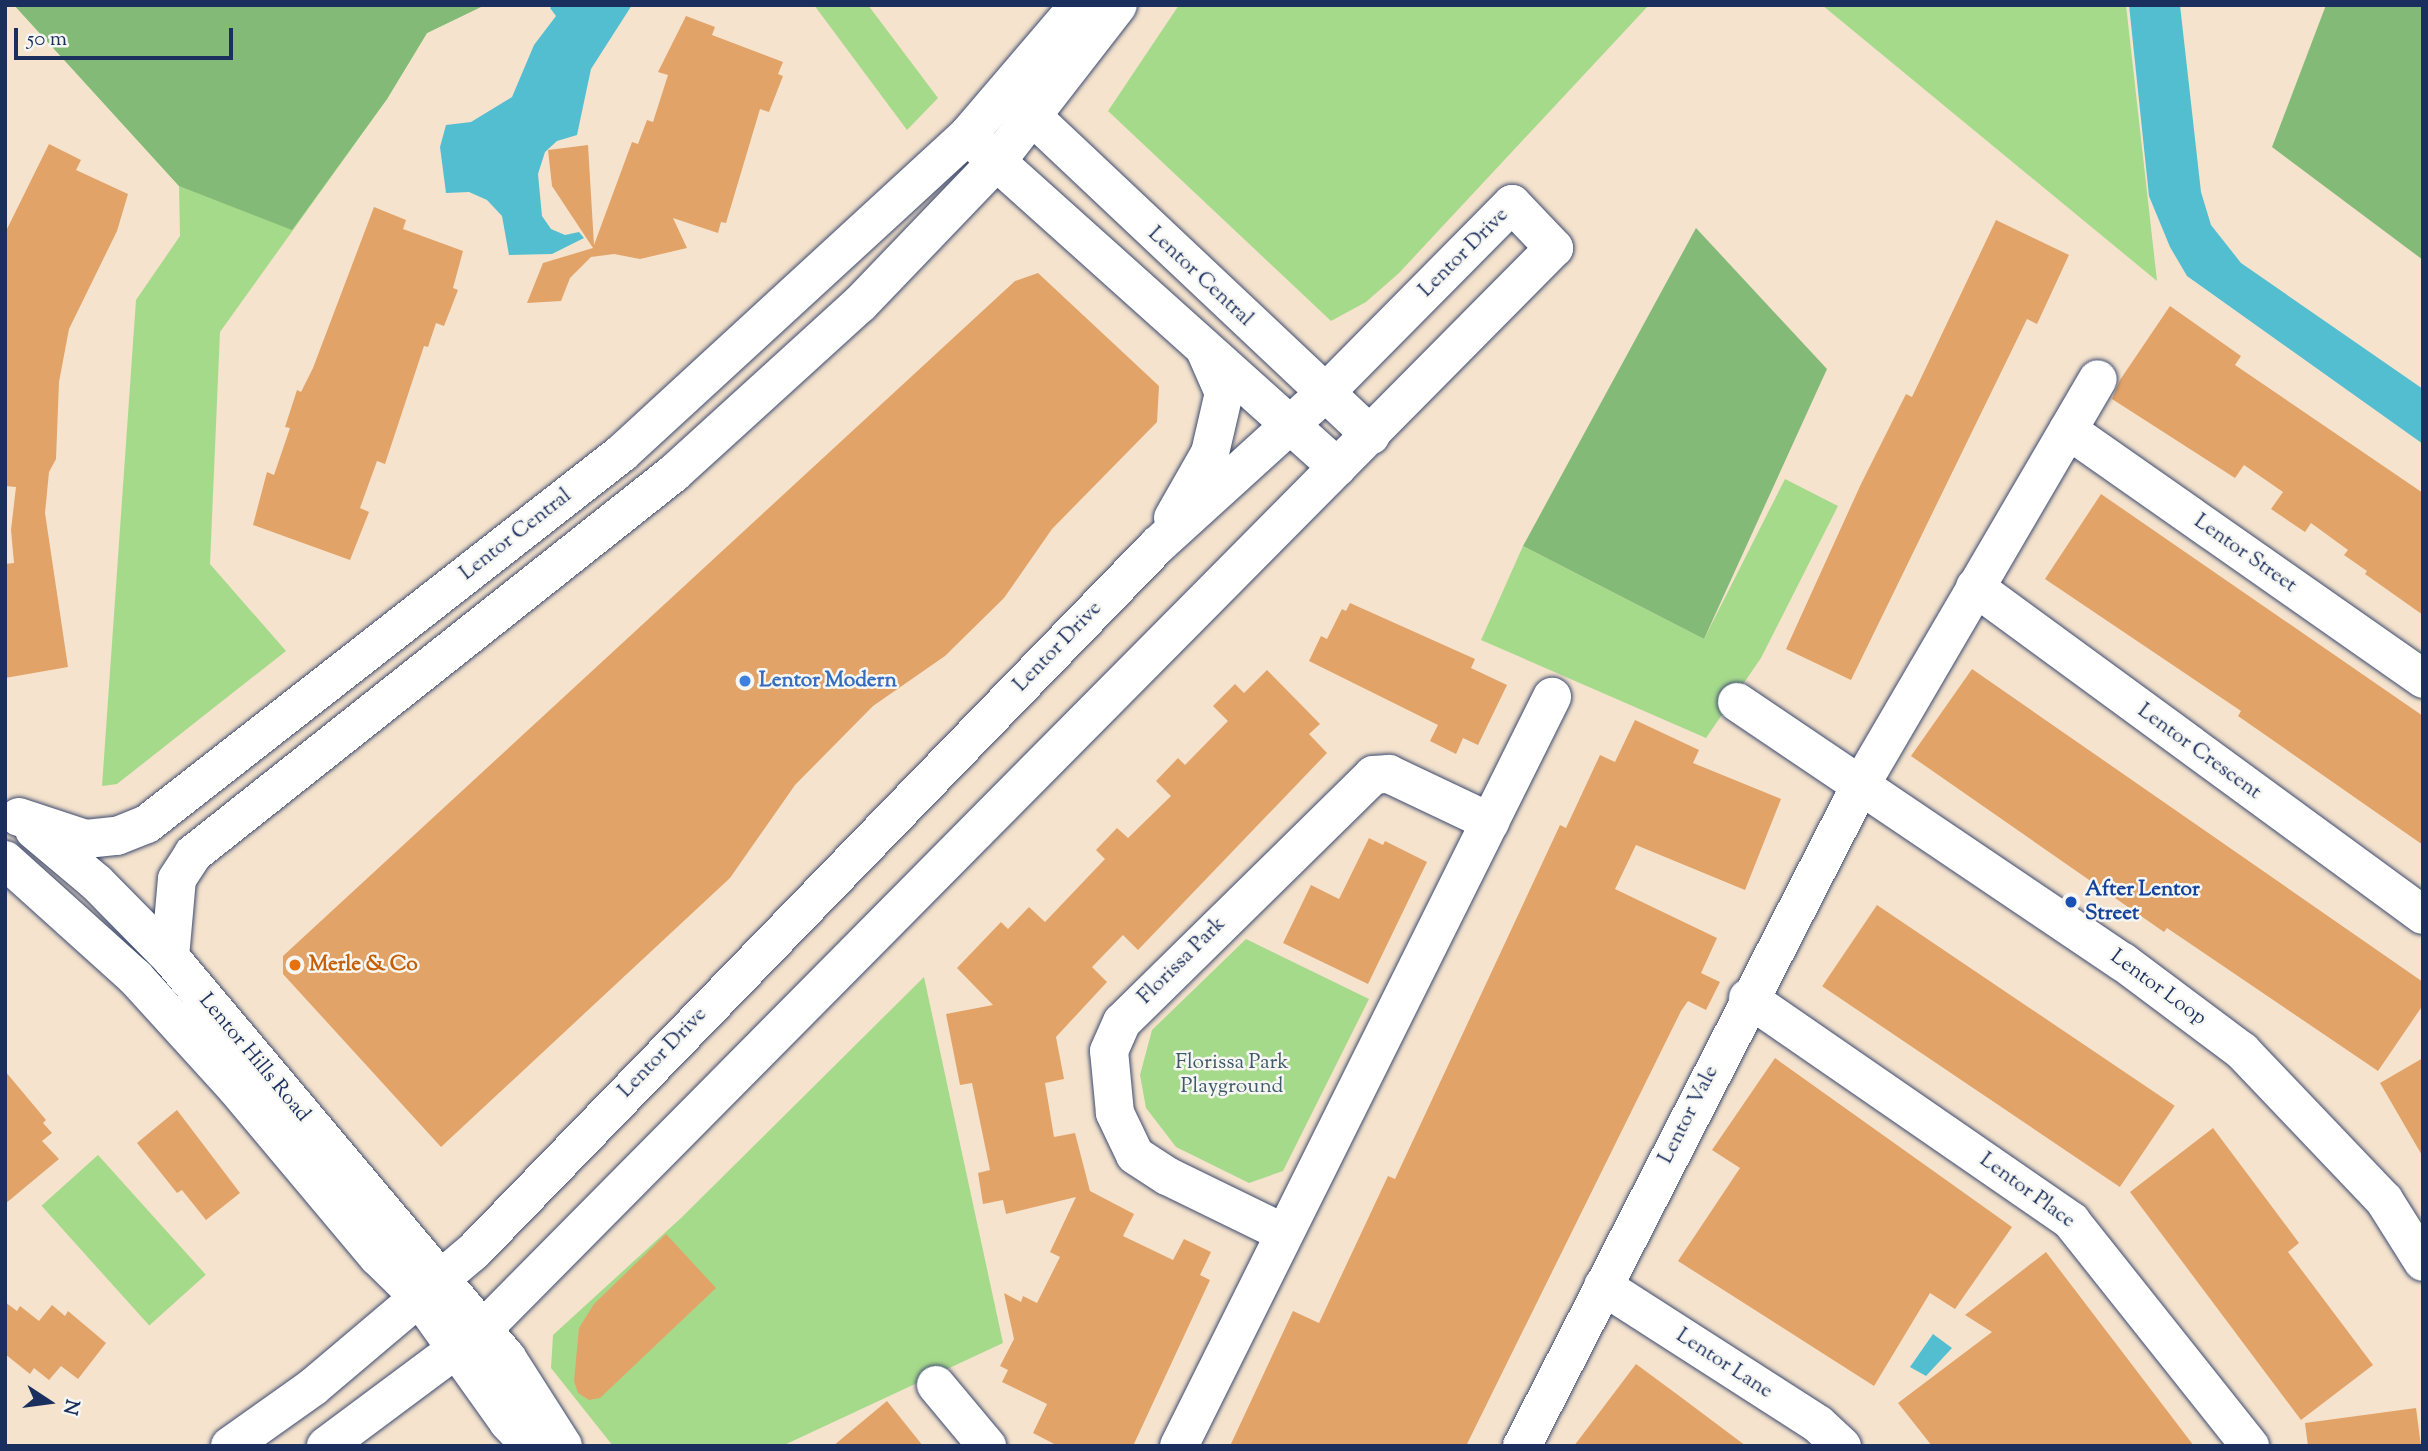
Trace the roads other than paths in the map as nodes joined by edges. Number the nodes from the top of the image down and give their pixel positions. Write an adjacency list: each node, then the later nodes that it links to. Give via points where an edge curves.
1 (1079, 5): 3 (street, Lentor Central)
2 (1118, 5): 3 (street, Lentor Central)
3 (1018, 104): 4 (street, Lentor Central); 5 (street, Lentor Central); 8 (street, Lentor Central)
4 (967, 136): 5 (street); 19 (street, Lentor Central, via 622,453 147,824 117,836 86,839)
5 (997, 161): 6 (street); 23 (street, Lentor Central, via 860,304 674,473 193,854 177,879)
6 (1206, 350): 9 (street); 13 (street, via 1224,393 1210,453)
7 (2098, 379): 10 (street)
8 (1325, 393): 9 (street, Lentor Drive); 11 (street, Lentor Central); 11 (street, Lentor Drive, via 1512,204 1554,248)
9 (1290, 425): 12 (street); 13 (street, Lentor Drive)
10 (2068, 430): 14 (street); 15 (street, Lentor Street)
11 (1371, 435): 12 (street, Lentor Drive)
12 (1337, 467): 29 (street, Lentor Drive, via 814,999)
13 (1158, 545): 28 (street, Lentor Drive)
14 (1975, 587): 18 (street); 22 (street, Lentor Crescent)
15 (2423, 679)
16 (1552, 697): 20 (street)
17 (1737, 702): 18 (street, Lentor Loop)
18 (1860, 786): 24 (street, Lentor Vale); 26 (street, Lentor Loop, via 2123,961 2242,1051 2384,1200)
19 (12, 812): 23 (street, Lentor Hills Road, via 97,883)
20 (1490, 822): 25 (street); 25 (street, Florissa Park, via 1389,774 1373,775 1122,1022 1110,1051 1114,1101 1135,1155 1167,1176)
21 (5, 860): 28 (street, Lentor Hills Road, via 135,977 236,1088 378,1257)
22 (2423, 915)
23 (170, 957): 28 (street, Lentor Hills Road)
24 (1748, 998): 27 (street, Lentor Vale); 39 (street, Lentor Place, via 2071,1221)
25 (1284, 1233): 36 (street)
26 (2423, 1262)
27 (1603, 1286): 37 (street, Lentor Vale); 38 (street, Lentor Lane, via 1818,1424)
28 (430, 1289): 29 (street, Lentor Hills Road); 31 (street, Lentor Drive, via 265,1424)
29 (469, 1338): 32 (street); 33 (street, via 508,1422); 34 (street, via 515,1369)
30 (936, 1385): 35 (street)
31 (230, 1446)
32 (326, 1446)
33 (531, 1446)
34 (563, 1446)
35 (987, 1446)
36 (1179, 1446)
37 (1522, 1446)
38 (1842, 1446)
39 (2250, 1446)

